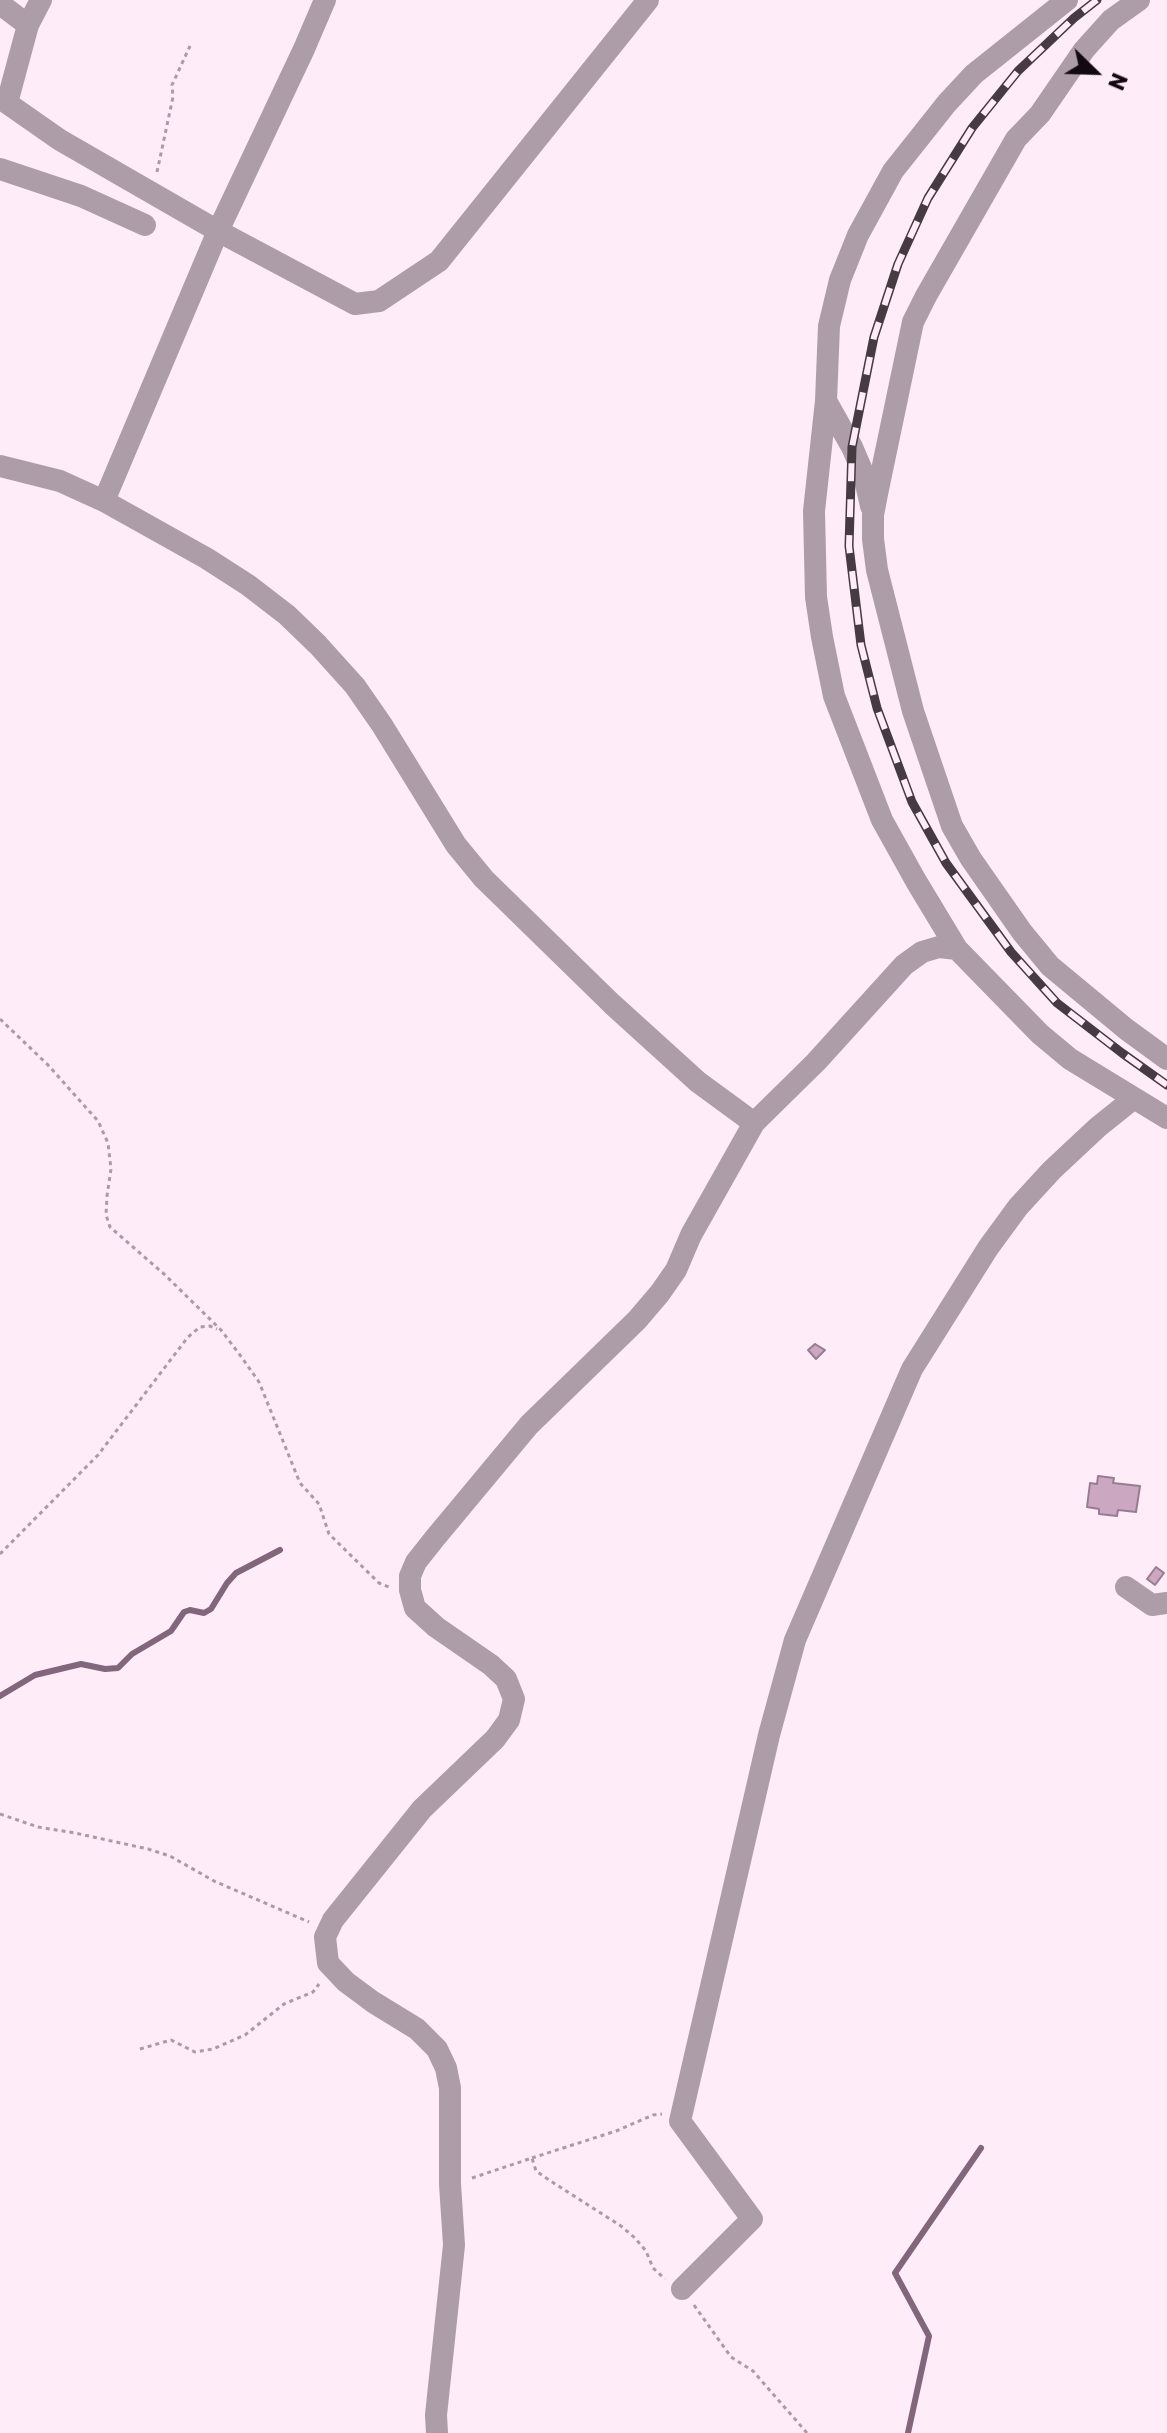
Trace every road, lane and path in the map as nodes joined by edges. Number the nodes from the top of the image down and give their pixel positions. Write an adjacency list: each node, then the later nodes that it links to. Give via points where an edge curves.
1 (41, 0): 7 (street)
2 (325, 0): 12 (street)
3 (648, 0): 12 (street, via 439,261 379,301 355,304)
4 (1067, 0): 13 (street, via 974,74 893,171 840,280 829,326)
5 (1139, 0): 16 (street, via 1111,20 1084,50 1016,139 926,296 913,322)
6 (0, 4): 7 (street)
7 (28, 25): 12 (street, via 7,103 60,140)
8 (190, 46): 10 (path, via 172,85)
9 (0, 169): 11 (street)
10 (157, 177)
11 (145, 225)
12 (218, 231): 15 (street)
13 (826, 401): 16 (street, via 864,475); 17 (street, via 814,511 816,597 834,696 882,820)
14 (0, 466): 15 (street, via 60,481)
15 (104, 501): 22 (street, via 248,585 287,615 355,686 456,845 484,879 698,1082)
16 (873, 515): 19 (street, via 877,570 926,752 952,826 1050,966)
17 (957, 949): 20 (street, via 1040,1034); 22 (street, via 922,952 904,965)
18 (0, 1019): 23 (path, via 98,1121 111,1169 106,1215 110,1227)
19 (1167, 1059)
20 (1133, 1099): 21 (street); 32 (street, via 1018,1207 912,1369 795,1640)
21 (1167, 1118)
22 (754, 1123): 26 (street, via 660,1293 529,1425 416,1562)
23 (221, 1330): 24 (path, via 200,1327 188,1337 98,1455); 26 (path, via 259,1382 300,1483 319,1504 329,1534 379,1583)
24 (0, 1554)
25 (1126, 1587): 27 (street, via 1152,1605)
26 (410, 1590): 29 (street, via 415,1608 506,1679 514,1699 512,1710 495,1739 422,1809)
27 (1167, 1603)
28 (0, 1814): 29 (path, via 170,1856 311,1923)
29 (333, 1920): 30 (street, via 325,1937)
30 (328, 1963): 31 (path, via 313,1992 284,2004 230,2042 195,2052 171,2040); 34 (street, via 437,2049 450,2088)
31 (140, 2049)
32 (682, 2111): 33 (path, via 653,2115); 35 (street, via 680,2121 752,2219)
33 (532, 2158): 34 (path); 35 (path, via 536,2171 621,2226 646,2251 653,2268)
34 (450, 2184): 36 (street, via 454,2245)
35 (682, 2289): 37 (path, via 731,2357 753,2371)
36 (437, 2433)
37 (807, 2433)

